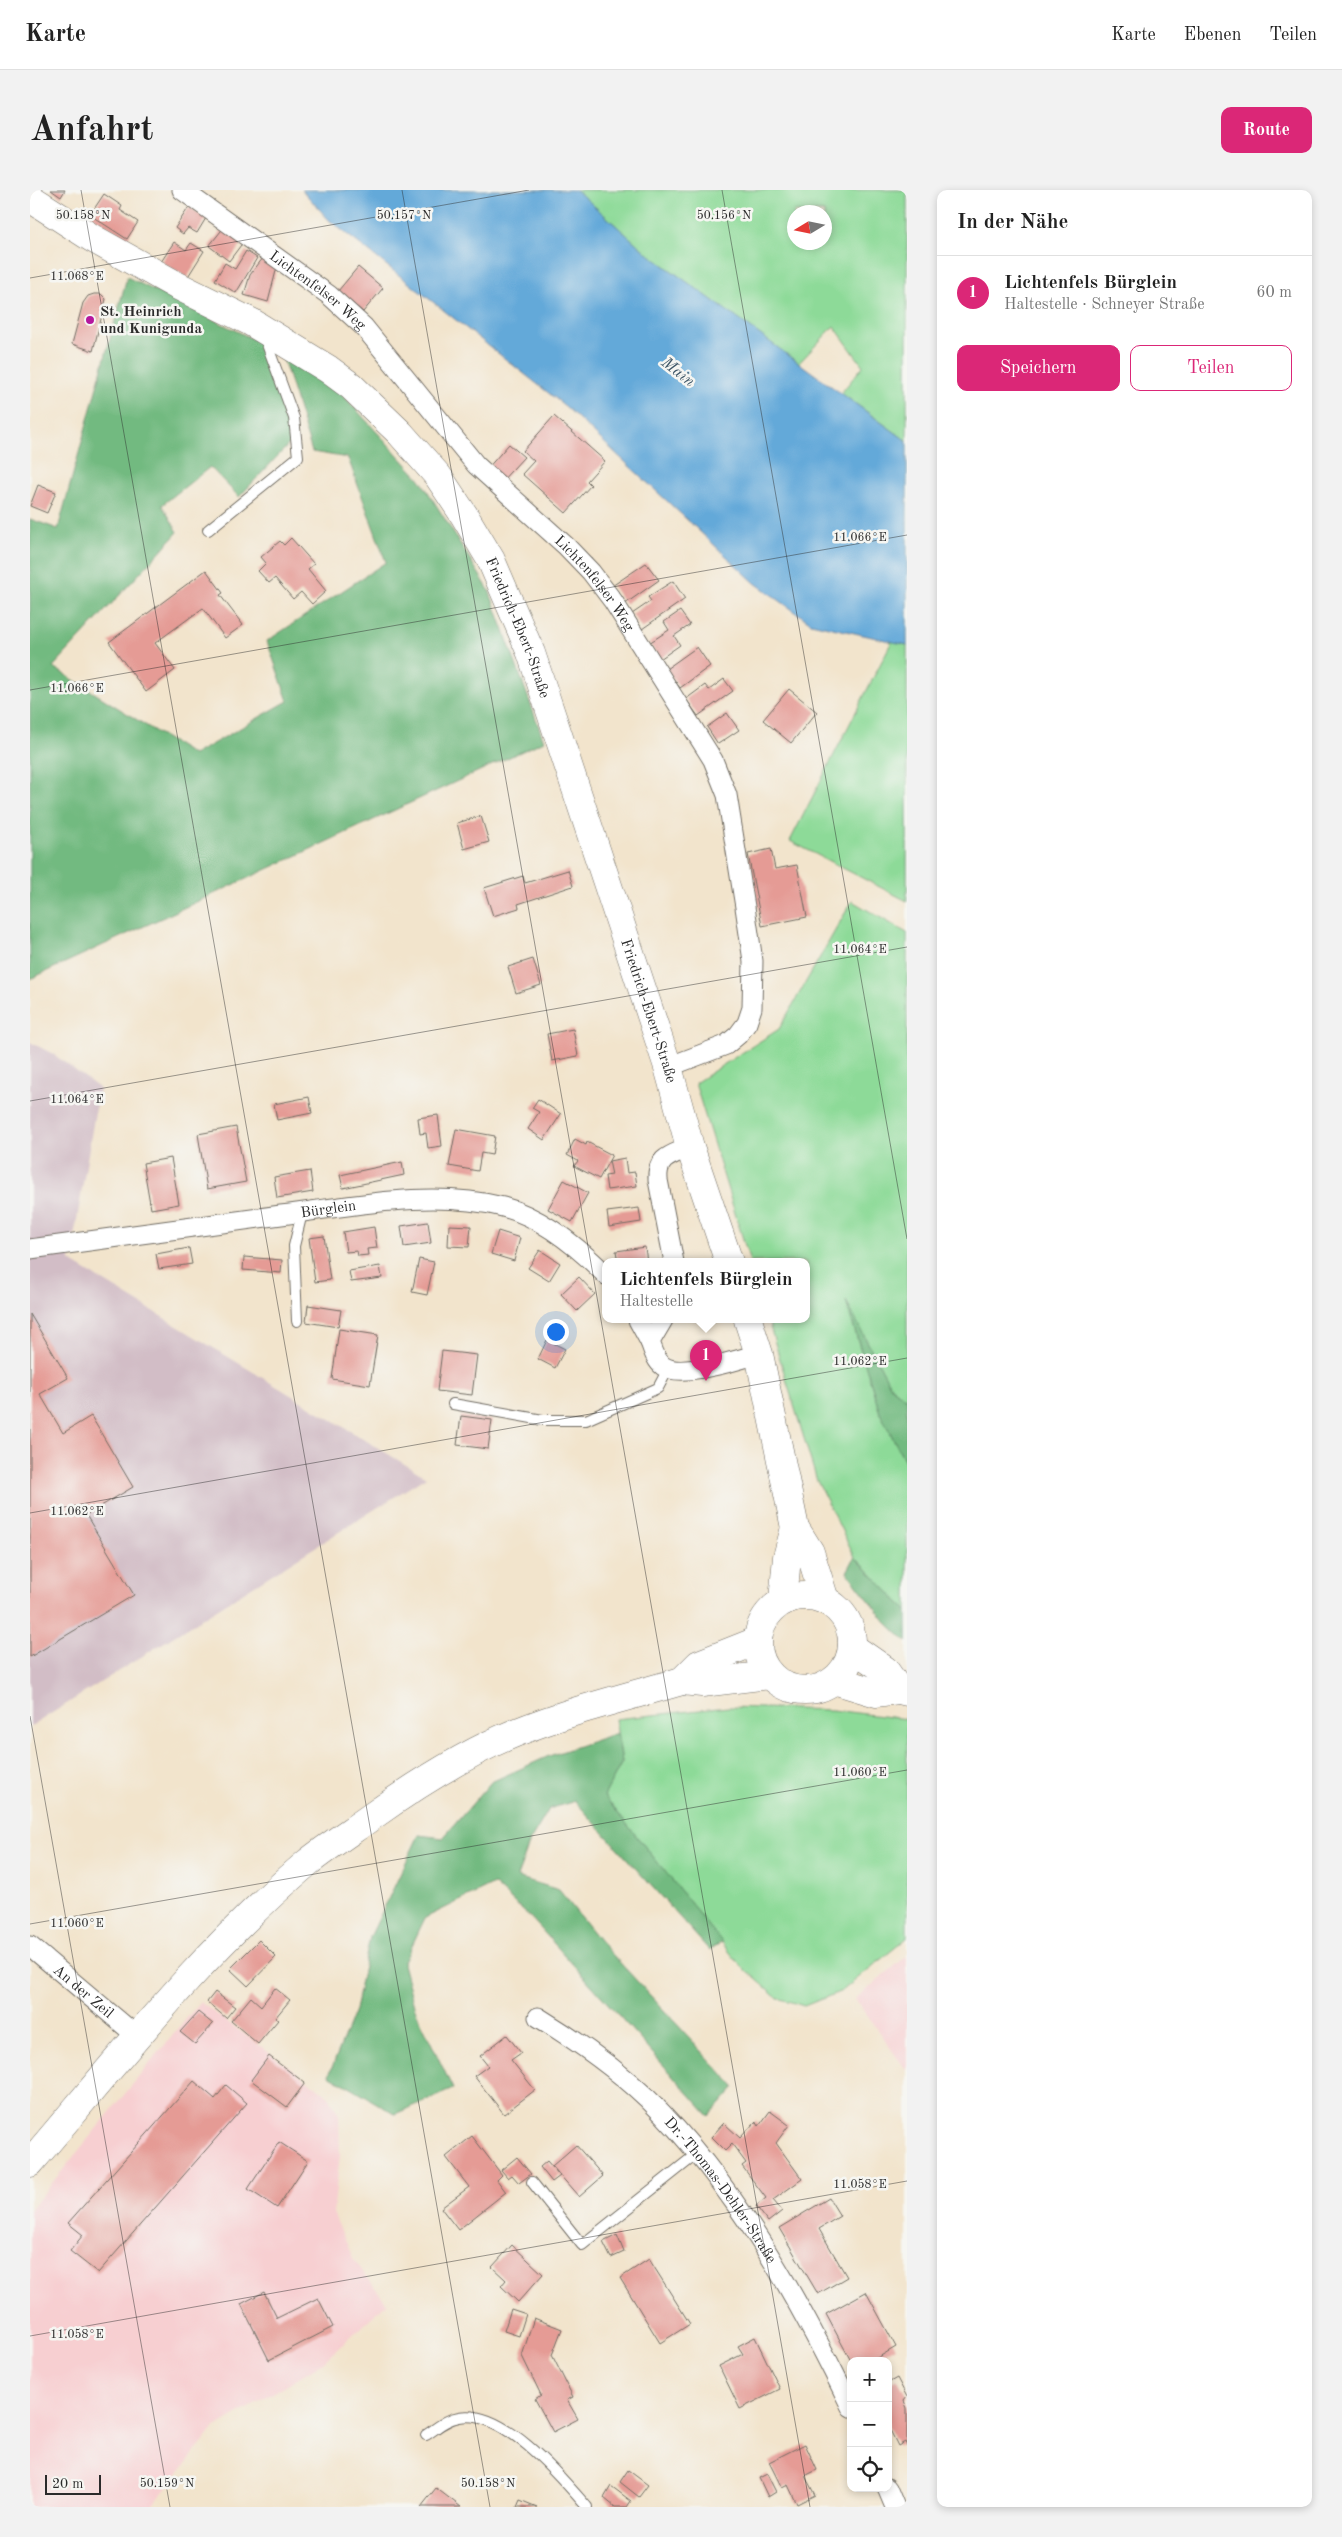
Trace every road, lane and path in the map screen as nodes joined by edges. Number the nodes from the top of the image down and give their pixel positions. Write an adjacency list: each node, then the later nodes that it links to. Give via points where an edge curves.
1 (182, 190): 5 (street, Lichtenfelser Weg, via 329,295 364,327 476,465 591,572 613,601 713,760 727,795 753,961 752,1008 747,1023 726,1045)
2 (30, 198): 3 (street, Friedrich-Ebert-Straße, via 176,285)
3 (261, 328): 4 (lane, via 294,418 298,457); 5 (street, Friedrich-Ebert-Straße, via 334,373 385,417 438,476 480,540 534,661)
4 (208, 530)
5 (668, 1067): 6 (street, Friedrich-Ebert-Straße)
6 (690, 1147): 9 (street, via 662,1160 658,1168); 10 (street, Friedrich-Ebert-Straße)
7 (302, 1213): 8 (street, Bürglein); 11 (street, Bürglein, via 400,1200 470,1200 505,1207 541,1223 574,1245); 12 (lane, via 294,1246)
8 (30, 1249)
9 (673, 1258)
10 (728, 1258)
11 (602, 1271)
12 (297, 1321)
13 (640, 1323): 16 (street)
14 (661, 1323): 16 (street)
15 (749, 1323): 17 (street)
16 (650, 1342): 18 (street, via 658,1360)
17 (759, 1354): 18 (street, via 700,1369); 20 (street)
18 (668, 1369): 19 (lane, via 658,1388 586,1420 543,1420)
19 (453, 1404)
20 (795, 1528): 21 (street, via 786,1557); 22 (street, via 810,1552)
21 (783, 1600): 22 (street, via 804,1595); 23 (street, via 766,1615)
22 (825, 1600): 24 (street, via 844,1616)
23 (757, 1641): 25 (street, via 760,1659); 26 (street, via 699,1664)
24 (852, 1647): 27 (street, via 846,1667); 28 (street, via 885,1670)
25 (770, 1675): 26 (street, via 702,1683); 27 (street, via 790,1688 815,1689)
26 (682, 1681): 31 (street, via 560,1716 514,1733 470,1754 393,1801 308,1862 205,1961)
27 (830, 1683): 28 (street, via 878,1693)
28 (903, 1691)
29 (30, 1946): 31 (street, An der Zeil)
30 (538, 2017): 32 (street, Dr.-Thomas-Dehler-Straße, via 611,2066 648,2099)
31 (138, 2036): 33 (street)
32 (698, 2154): 34 (lane, via 582,2245); 35 (street, Dr.-Thomas-Dehler-Straße, via 713,2171 780,2273 815,2332)
33 (30, 2163)
34 (532, 2182)
35 (849, 2402)
36 (426, 2435): 38 (lane, via 448,2420 461,2416 480,2417 512,2434 560,2476)
37 (889, 2492): 39 (street)
38 (587, 2507)
39 (895, 2507)

